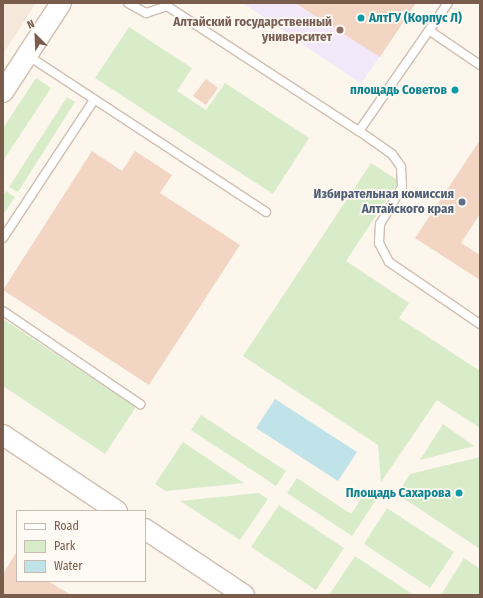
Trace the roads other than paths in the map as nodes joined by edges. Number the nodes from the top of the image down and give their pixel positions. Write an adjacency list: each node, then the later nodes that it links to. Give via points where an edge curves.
1 (61, 3): 5 (street)
2 (128, 3): 9 (lane, via 146,13 167,6)
3 (448, 3): 4 (lane)
4 (430, 31): 6 (lane); 9 (lane)
5 (27, 55): 7 (street); 8 (lane)
6 (480, 65)
7 (3, 92)
8 (94, 100): 10 (lane); 11 (lane)
9 (359, 131): 13 (lane, via 392,154 401,167 402,187 380,224 379,243 389,262)
10 (266, 212)
11 (3, 238)
12 (3, 311): 14 (lane)
13 (480, 324)
14 (140, 404)
15 (3, 435): 16 (street)
16 (116, 510)
17 (146, 530): 18 (street)
18 (244, 595)

